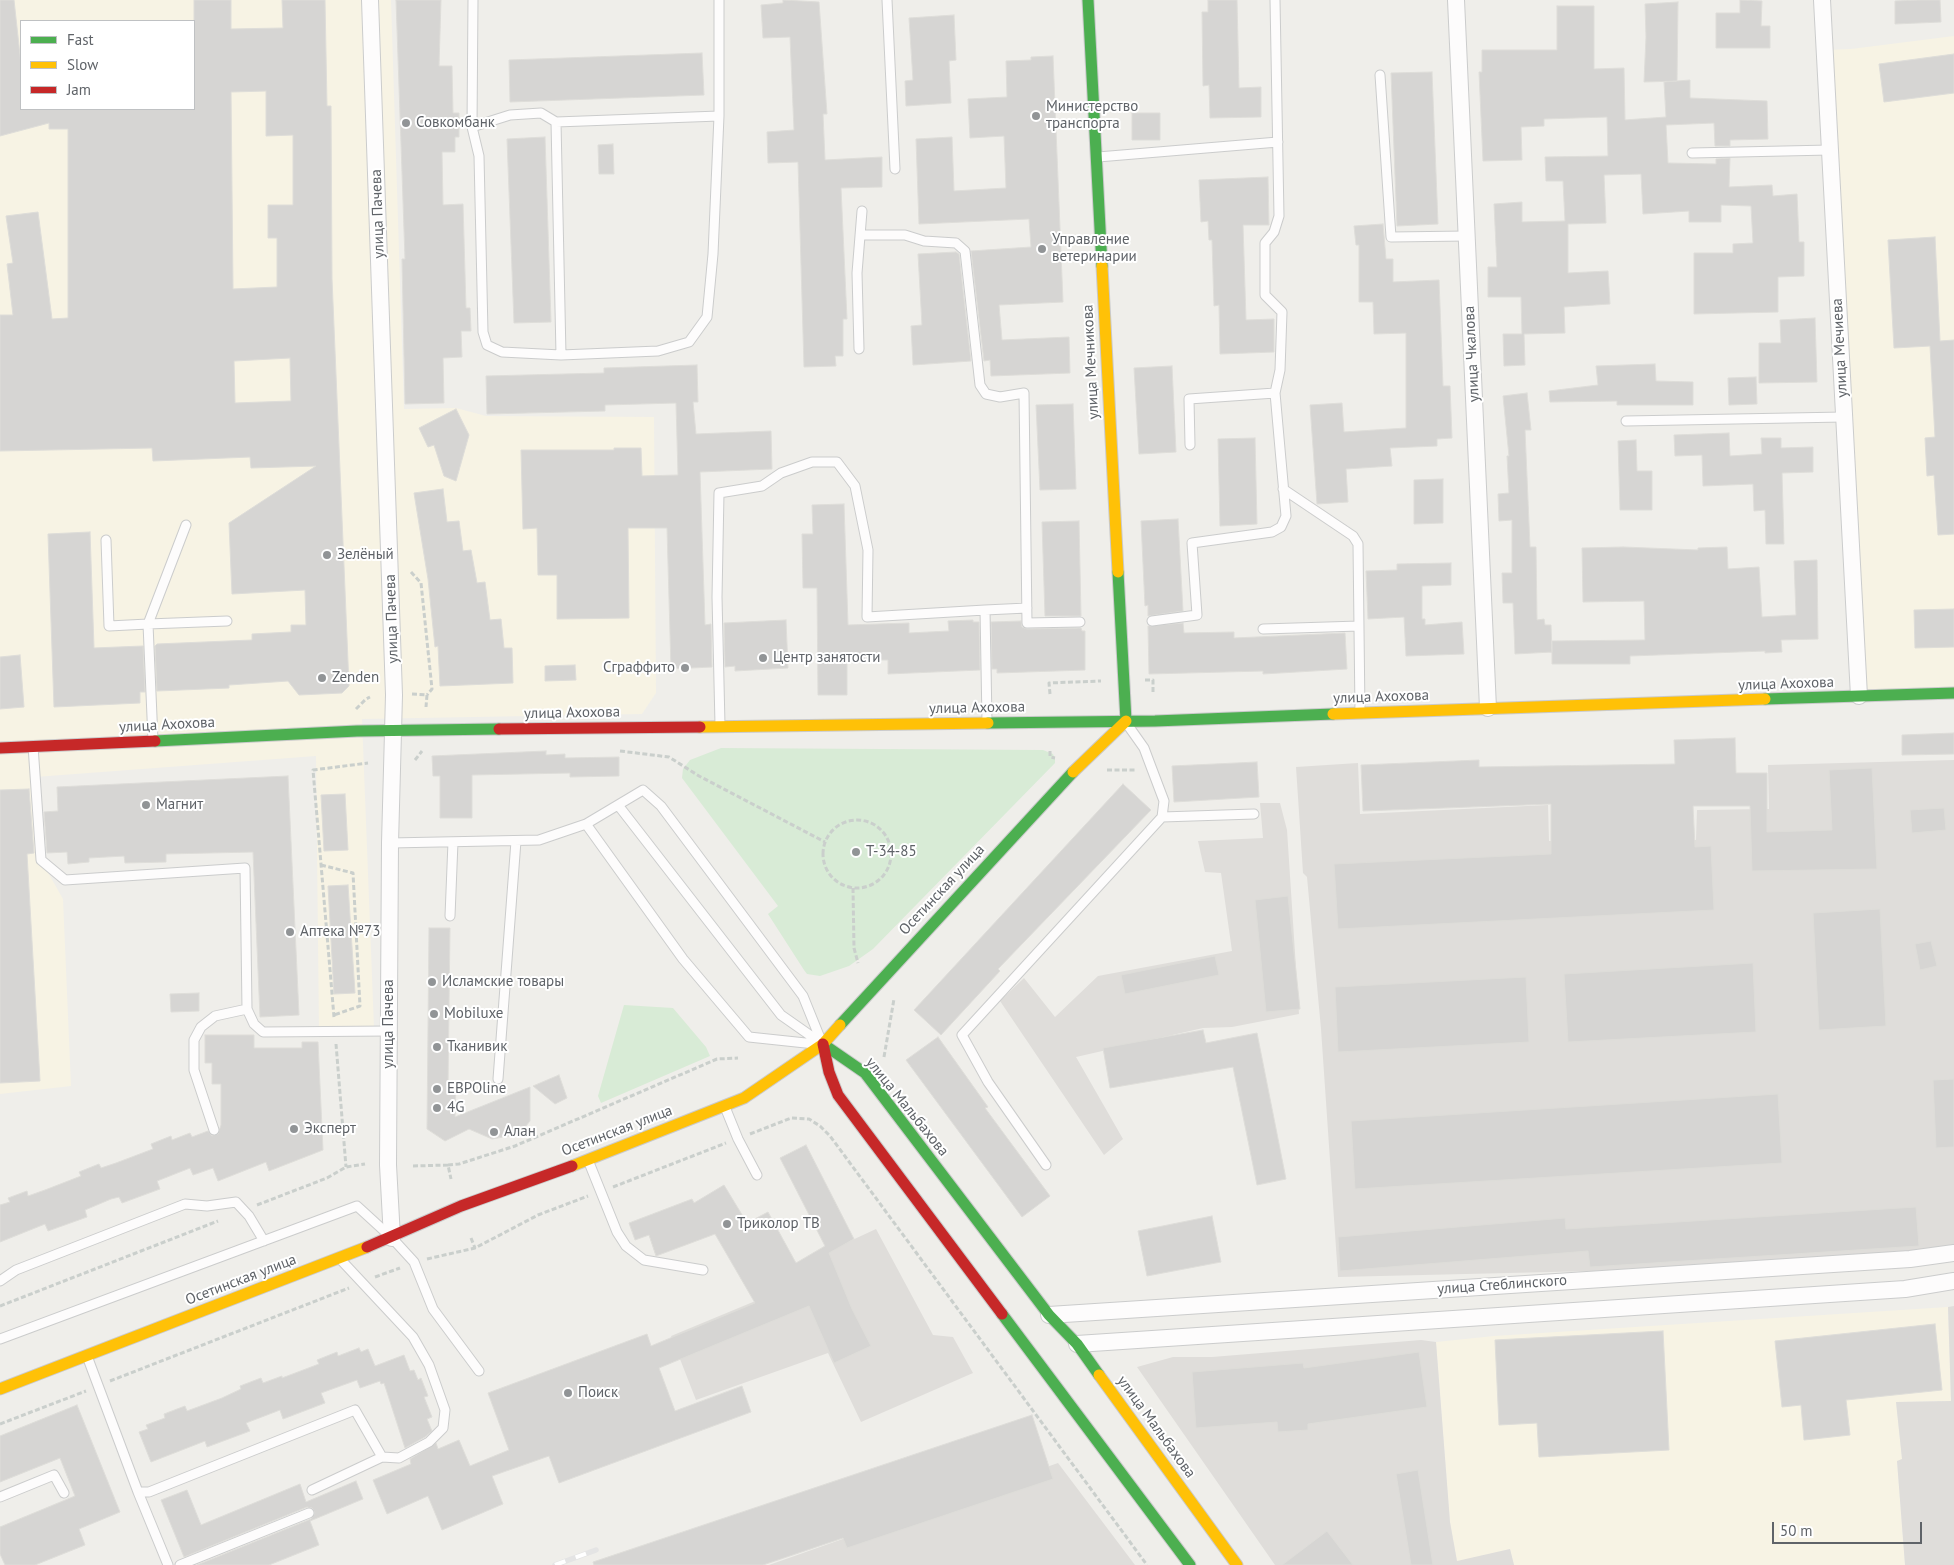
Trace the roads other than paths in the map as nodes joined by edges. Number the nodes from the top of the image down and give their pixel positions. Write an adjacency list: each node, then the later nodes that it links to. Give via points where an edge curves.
1 (370, 0): 45 (street, улица Пачева)
2 (473, 0): 12 (lane)
3 (719, 0): 10 (lane)
4 (887, 0): 17 (lane)
5 (1088, 0): 16 (main road, улица Мечникова)
6 (1275, 0): 13 (lane)
7 (1456, 0): 20 (street, улица Чкалова)
8 (1822, 0): 14 (street, улица Мечиева)
9 (1380, 75): 20 (lane, via 1391,237)
10 (718, 116): 11 (lane); 22 (lane, via 713,254 707,317 689,342 658,351)
11 (556, 122): 12 (lane, via 540,113 510,115); 22 (lane)
12 (472, 127): 22 (lane, via 479,156 483,332 487,345 502,352)
13 (1278, 142): 16 (lane); 23 (lane, via 1279,216 1274,232 1265,244 1265,295 1282,312 1280,370)
14 (1830, 150): 15 (lane); 24 (street, улица Мечиева)
15 (1692, 153)
16 (1095, 157): 42 (main road, улица Мечникова)
17 (895, 169)
18 (862, 211): 19 (lane)
19 (860, 235): 21 (lane, via 857,272); 30 (lane, via 905,235 924,241 956,243 966,251 980,385 986,394 1000,397 1024,393)
20 (1467, 236): 40 (street, улица Чкалова)
21 (859, 349)
22 (561, 355)
23 (1275, 393): 26 (lane, via 1188,399); 27 (lane)
24 (1844, 417): 25 (lane); 39 (street, улица Мечиева)
25 (1626, 421)
26 (1190, 445)
27 (1283, 489): 33 (lane, via 1286,516 1281,527 1272,532 1192,543 1197,615); 36 (lane, via 1353,536 1358,544)
28 (186, 524): 35 (lane)
29 (106, 540): 35 (lane, via 110,626)
30 (1026, 608): 31 (lane); 34 (lane, via 1027,623)
31 (985, 610): 43 (lane); 44 (lane, via 867,617 868,550 855,486 837,462 812,462 781,473 762,486 719,493)
32 (226, 621): 35 (lane)
33 (1152, 621)
34 (1080, 622)
35 (148, 624): 46 (lane)
36 (1359, 626): 37 (lane); 41 (lane)
37 (1263, 628)
38 (1954, 694): 39 (main road, улица Ахохова)
39 (1859, 696): 40 (main road, улица Ахохова)
40 (1488, 708): 41 (main road, улица Ахохова)
41 (1360, 713): 42 (main road, улица Ахохова)
42 (1126, 721): 43 (main road, улица Ахохова); 51 (lane, via 1144,748 1164,801); 59 (main road, Осетинская улица, via 1080,764)
43 (987, 722): 44 (main road, улица Ахохова)
44 (720, 726): 45 (main road, улица Ахохова)
45 (393, 731): 46 (main road, улица Ахохова); 55 (street, улица Пачева)
46 (152, 741): 47 (main road, улица Ахохова)
47 (33, 746): 48 (main road, улица Ахохова); 57 (lane, via 41,860 65,880 245,868)
48 (0, 748)
49 (618, 805): 52 (lane); 59 (lane, via 781,1015); 59 (lane, via 643,790 661,806 803,996)
50 (1254, 814): 51 (lane)
51 (1162, 817): 64 (lane, via 962,1035 988,1082)
52 (586, 824): 53 (lane, via 539,840); 59 (lane, via 683,959 750,1037)
53 (516, 840): 54 (lane); 60 (lane)
54 (453, 842): 55 (lane); 56 (lane)
55 (390, 843): 58 (street, улица Пачева)
56 (450, 916)
57 (248, 1010): 58 (lane, via 254,1024 263,1032); 62 (lane, via 215,1016 201,1027 194,1040 194,1070)
58 (389, 1031): 66 (street, улица Пачева, via 388,1165)
59 (823, 1044): 61 (main road, Осетинская улица, via 744,1098); 73 (main road, улица Мальбахова, via 865,1073); 87 (main road, via 838,1095)
60 (498, 1079)
61 (724, 1106): 63 (main road, Осетинская улица); 65 (lane)
62 (214, 1130)
63 (588, 1159): 66 (main road, Осетинская улица, via 461,1206); 70 (lane, via 617,1232 626,1246 644,1260)
64 (1046, 1165)
65 (757, 1175)
66 (392, 1238): 67 (lane, via 357,1206); 69 (main road, Осетинская улица); 77 (lane, via 414,1262 433,1309)
67 (264, 1241): 72 (lane, via 236,1202 207,1206 185,1204 16,1270); 74 (lane)
68 (1954, 1253): 73 (street, улица Стеблинского, via 1910,1259)
69 (339, 1258): 76 (main road, Осетинская улица); 79 (lane, via 413,1337 429,1365 445,1410 443,1428 429,1442 399,1458)
70 (703, 1270)
71 (1954, 1281): 75 (street, улица Стеблинского, via 1895,1289)
72 (0, 1282)
73 (1049, 1315): 75 (main road, улица Мальбахова)
74 (0, 1339)
75 (1077, 1344): 88 (main road, улица Мальбахова)
76 (86, 1355): 78 (main road, Осетинская улица); 81 (lane)
77 (479, 1371)
78 (0, 1389)
79 (382, 1456): 80 (lane); 81 (lane, via 356,1410 149,1492)
80 (312, 1490)
81 (138, 1492): 85 (lane)
82 (64, 1493): 83 (lane, via 54,1475)
83 (0, 1497)
84 (309, 1514): 86 (lane)
85 (168, 1565)
86 (180, 1565)
87 (1190, 1565)
88 (1237, 1565)

